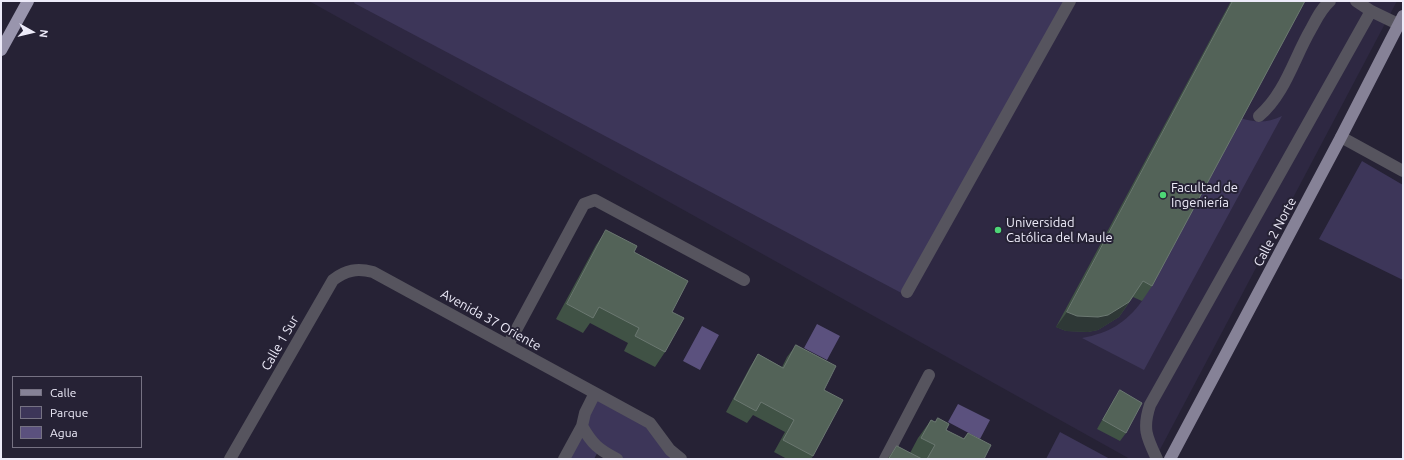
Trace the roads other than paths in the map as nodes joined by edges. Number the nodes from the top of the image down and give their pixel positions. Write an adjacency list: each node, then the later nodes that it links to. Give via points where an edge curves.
1 (28, 1): 7 (highway)
2 (1070, 1): 13 (street)
3 (1330, 1): 8 (street, via 1323,7 1298,50 1282,88 1270,107)
4 (1356, 1): 5 (street)
5 (1371, 11): 6 (street); 24 (street, via 1150,405 1145,426 1147,440)
6 (1401, 20): 9 (main road, Calle 2 Norte)
7 (1, 50)
8 (1259, 116)
9 (1341, 137): 10 (street); 25 (main road, Calle 2 Norte)
10 (1403, 171)
11 (374, 272): 14 (street, Avenida 37 Oriente); 19 (street, Calle 1 Sur, via 353,270 333,280)
12 (744, 280): 14 (street, via 595,200 584,204)
13 (908, 292)
14 (508, 345): 16 (street, Avenida 37 Oriente)
15 (929, 375): 23 (street)
16 (595, 393): 17 (street); 22 (street, Avenida 37 Oriente, via 650,424 670,450)
17 (582, 426): 18 (street); 20 (street)
18 (597, 454): 21 (street)
19 (230, 459)
20 (564, 459)
21 (617, 459)
22 (681, 459)
23 (885, 459)
24 (1158, 459)
25 (1170, 459)

